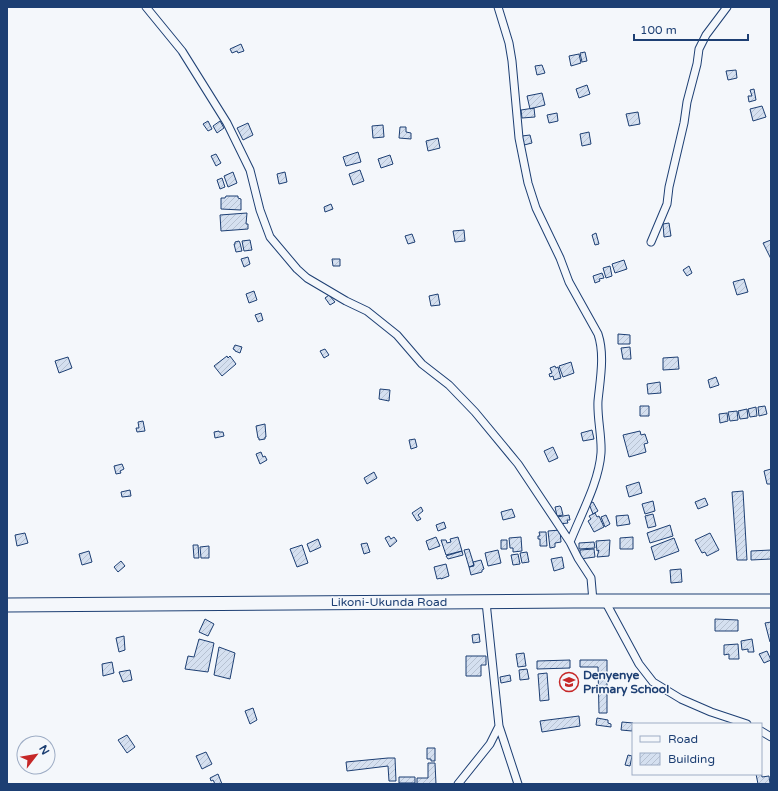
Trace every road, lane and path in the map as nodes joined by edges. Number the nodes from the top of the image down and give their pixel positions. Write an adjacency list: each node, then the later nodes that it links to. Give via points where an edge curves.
1 (146, 7): 5 (street, via 182,51 227,123 250,170 270,237 307,278 367,311 397,335 422,364 449,384 518,464)
2 (498, 7): 5 (street, via 509,42 519,138 528,183 536,208 569,282 601,342 598,408 601,453 596,479)
3 (727, 7): 4 (street, via 699,49 667,204)
4 (651, 242)
5 (570, 542): 6 (street, via 591,578)
6 (599, 601): 7 (highway, Likoni-Ukunda Road); 8 (highway, Likoni-Ukunda Road); 10 (street, via 653,682 681,699)
7 (771, 601)
8 (486, 602): 9 (highway, Likoni-Ukunda Road); 11 (street)
9 (7, 605)
10 (744, 723)
11 (499, 726): 14 (street, via 490,744); 15 (street)
12 (762, 732): 13 (street)
13 (771, 736)
14 (458, 784)
15 (518, 784)

